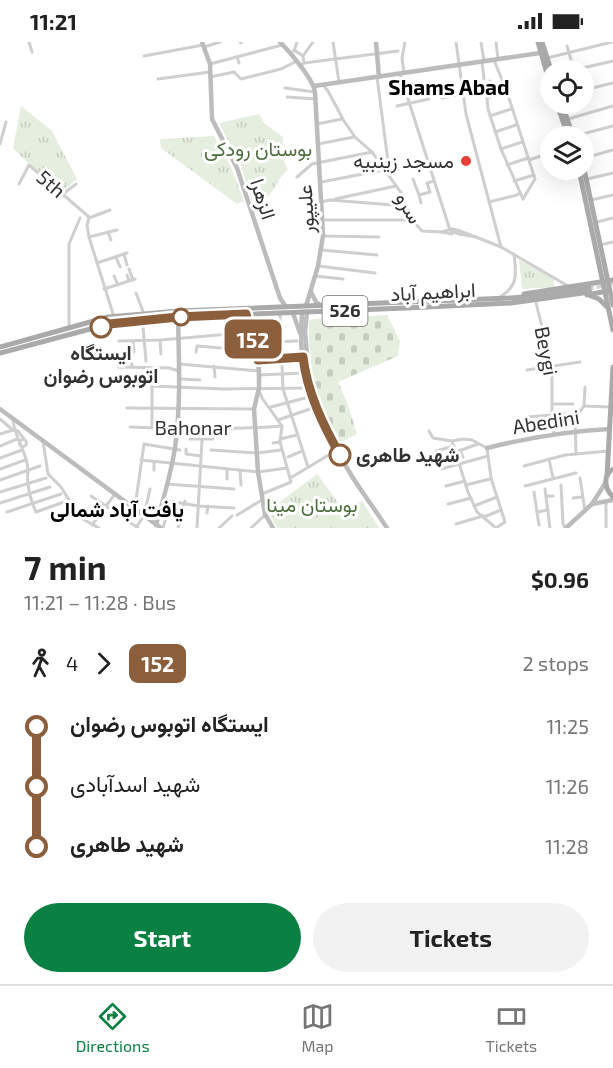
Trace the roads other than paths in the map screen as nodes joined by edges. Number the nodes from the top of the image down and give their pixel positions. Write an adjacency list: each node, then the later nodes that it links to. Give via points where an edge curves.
1 (29, 42): 24 (street)
2 (218, 42): 16 (street)
3 (297, 42): 25 (street)
4 (313, 42): 31 (street)
5 (333, 42): 34 (street)
6 (376, 42): 28 (street)
7 (405, 42): 46 (street)
8 (456, 42): 43 (street)
9 (481, 42): 39 (street)
10 (496, 42): 35 (street)
11 (538, 42): 26 (main road)
12 (543, 42): 33 (main road)
13 (612, 42): 27 (street)
14 (268, 43): 20 (street)
15 (282, 44): 20 (street); 25 (street)
16 (203, 45): 30 (street); 41 (street, الزهرا)
17 (261, 45): 22 (street)
18 (567, 46): 27 (street)
19 (245, 49): 29 (street)
20 (270, 49): 22 (street)
21 (237, 51): 32 (street)
22 (262, 51): 29 (street)
23 (398, 51): 28 (street)
24 (32, 52)
25 (293, 52): 31 (street); 42 (street)
26 (540, 53): 35 (street); 36 (main road)
27 (569, 53): 33 (street); 37 (street)
28 (377, 54): 34 (street); 48 (street)
29 (246, 55): 32 (street)
30 (144, 56)
31 (303, 56): 42 (street)
32 (237, 57): 40 (street); 41 (street)
33 (546, 58)
34 (336, 60): 42 (street); 53 (street)
35 (496, 60): 39 (street); 59 (street)
36 (542, 60)
37 (571, 60)
38 (613, 61): 44 (street)
39 (483, 62): 43 (street); 50 (street)
40 (239, 63)
41 (210, 64): 45 (street, الزهرا)
42 (300, 64): 47 (street); 58 (street)
43 (459, 65): 46 (street); 60 (street)
44 (594, 65)
45 (210, 74): 47 (street, via 234,72 241,79); 49 (street); 163 (street, الزهرا, via 212,119 237,168)
46 (402, 74): 48 (street); 66 (street)
47 (250, 77): 52 (street)
48 (378, 77): 53 (street); 98 (street)
49 (158, 79)
50 (484, 79)
51 (490, 81): 63 (street)
52 (252, 82)
53 (339, 83): 55 (street)
54 (613, 83): 57 (street)
55 (323, 85): 58 (street); 72 (street, سرو)
56 (285, 88): 58 (street)
57 (594, 88)
58 (315, 89): 64 (street, علیپور)
59 (507, 92): 63 (street); 69 (street)
60 (463, 94): 62 (street); 115 (street)
61 (287, 97): 64 (street)
62 (442, 98)
63 (487, 98): 71 (street)
64 (316, 99): 75 (street, علیپور)
65 (429, 99): 66 (street)
66 (410, 103): 67 (street); 102 (street)
67 (397, 106)
68 (613, 106): 73 (street)
69 (512, 109): 71 (street); 76 (street)
70 (565, 114): 73 (main road)
71 (490, 116): 80 (street)
72 (343, 119): 75 (street); 81 (street, سرو)
73 (567, 119): 77 (main road)
74 (6, 122): 83 (street)
75 (317, 124): 84 (street, علیپور)
76 (517, 125): 80 (street); 82 (street)
77 (570, 126)
78 (613, 126): 79 (street)
79 (594, 131)
80 (495, 132): 85 (street)
81 (355, 136): 84 (street); 87 (street, سرو)
82 (523, 142): 85 (street); 90 (street)
83 (0, 144)
84 (318, 144): 91 (street, علیپور)
85 (501, 149): 92 (street)
86 (613, 150): 88 (street)
87 (372, 152): 91 (street); 93 (street, سرو)
88 (594, 155)
89 (540, 156): 90 (street)
90 (528, 159): 92 (street); 96 (street)
91 (319, 164): 95 (street, via 312,164); 104 (street, علیپور)
92 (507, 165): 103 (street)
93 (384, 170): 98 (street, سرو); 104 (street)
94 (613, 173): 97 (street)
95 (297, 177)
96 (534, 177): 103 (street); 108 (street, via 523,199)
97 (594, 178)
98 (390, 179): 107 (street, سرو)
99 (413, 179): 110 (street)
100 (582, 180): 142 (main road)
101 (586, 180): 113 (main road)
102 (434, 181): 110 (street, via 427,183 430,192); 125 (street)
103 (514, 181): 108 (street)
104 (319, 183): 114 (street, علیپور)
105 (19, 184): 109 (street, 5th, via 29,165)
106 (76, 184): 109 (street)
107 (396, 186): 112 (street); 117 (street, سرو)
108 (520, 193): 115 (street)
109 (63, 194): 120 (street, 5th)
110 (419, 195): 116 (street)
111 (613, 195): 113 (street)
112 (330, 200): 114 (street); 117 (street)
113 (590, 200): 124 (main road)
114 (321, 202): 122 (street, علیپور)
115 (489, 202): 137 (street)
116 (421, 203)
117 (406, 206): 123 (street, سرو)
118 (110, 210): 120 (street)
119 (80, 218): 180 (street, via 69,244)
120 (89, 218): 132 (street)
121 (613, 218): 124 (street)
122 (322, 220): 123 (street); 131 (street, علیپور)
123 (412, 220): 128 (street, سرو, via 422,231)
124 (595, 222): 136 (main road)
125 (452, 229): 128 (street); 129 (street); 130 (street)
126 (117, 230): 127 (street)
127 (108, 232): 132 (street); 134 (street)
128 (442, 232): 130 (street, سرو)
129 (459, 232): 130 (street, سرو); 137 (street)
130 (454, 234)
131 (323, 236): 133 (street); 138 (street, علیپور)
132 (89, 237): 143 (street)
133 (379, 237)
134 (111, 240)
135 (613, 242): 136 (street)
136 (600, 245): 142 (main road)
137 (501, 247): 139 (street)
138 (321, 250): 140 (street); 144 (street, علیپور)
139 (514, 254): 156 (street); 164 (street, via 515,282)
140 (377, 255)
141 (116, 257): 143 (street); 145 (street); 152 (street, via 125,254)
142 (602, 260): 146 (main road); 153 (main road)
143 (97, 263): 157 (street)
144 (318, 266): 147 (street); 150 (street, علیپور)
145 (120, 267)
146 (613, 271)
147 (375, 273)
148 (127, 275): 152 (street)
149 (114, 276): 155 (street)
150 (315, 276): 151 (street); 160 (street, علیپور)
151 (343, 279)
152 (132, 280): 155 (street)
153 (609, 281): 154 (main road, ابراهیم آباد / 526); 158 (main road)
154 (594, 283): 156 (main road, ابراهیم آباد / 526); 162 (main road, via 599,286)
155 (118, 285): 157 (street)
156 (570, 287): 165 (main road, ابراهیم آباد / 526)
157 (104, 289): 177 (street)
158 (610, 290): 162 (main road, ابراهیم آباد / 526); 171 (main road)
159 (588, 291): 162 (main road, ابراهیم آباد / 526); 165 (main road, ابراهیم آباد / 526); 166 (main road, ابراهیم آباد / 526); 171 (main road)
160 (311, 292): 167 (street); 172 (street, علیپور)
161 (136, 293): 175 (street)
162 (597, 293)
163 (280, 298): 169 (street); 170 (street, الزهرا)
164 (496, 298): 165 (main road, ابراهیم آباد / 526); 168 (main road, ابراهیم آباد / 526)
165 (511, 300): 166 (main road, ابراهیم آباد / 526); 168 (main road, ابراهیم آباد / 526)
166 (536, 303): 209 (street, Beygi)
167 (320, 305): 168 (main road, ابراهیم آباد / 526); 172 (main road, ابراهیم آباد / 526)
168 (380, 306): 172 (main road, ابراهیم آباد / 526)
169 (274, 307): 170 (main road, ابراهیم آباد / 526); 173 (main road, ابراهیم آباد / 526)
170 (286, 307): 172 (main road, ابراهیم آباد / 526)
171 (611, 307): 181 (main road)
172 (305, 310): 174 (main road, ابراهیم آباد / 526); 186 (street); 217 (street)
173 (245, 311): 175 (main road, ابراهیم آباد / 526); 176 (main road, ابراهیم آباد / 526); 178 (main road, ابراهیم آباد / 526); 183 (street)
174 (293, 313): 176 (main road, ابراهیم آباد / 526); 186 (street)
175 (144, 314): 177 (main road, ابراهیم آباد / 526)
176 (280, 314): 191 (street)
177 (114, 317): 180 (main road, ابراهیم آباد / 526)
178 (178, 317): 184 (street); 198 (main road, ابراهیم آباد / 526, via 109,324)
179 (143, 327): 189 (street)
180 (69, 328): 193 (main road, ابراهیم آباد / 526)
181 (613, 330)
182 (230, 334): 183 (street); 184 (street); 190 (street)
183 (251, 335): 192 (street)
184 (179, 339): 185 (street); 207 (street)
185 (160, 340): 189 (street); 199 (street)
186 (299, 340): 191 (street); 201 (street)
187 (119, 341): 188 (street)
188 (133, 341): 189 (street); 196 (street)
189 (145, 341): 205 (street)
190 (232, 341)
191 (281, 342): 192 (street); 203 (street)
192 (255, 343): 195 (street)
193 (0, 347)
194 (230, 349): 195 (street); 197 (street, via 197,346); 200 (street)
195 (256, 351): 204 (street)
196 (134, 352)
197 (196, 352)
198 (0, 353)
199 (161, 354)
200 (230, 355)
201 (303, 357): 203 (street); 217 (street)
202 (120, 358): 211 (street, via 134,358)
203 (282, 359): 204 (street); 218 (street)
204 (258, 360): 216 (street)
205 (146, 362)
206 (580, 362): 209 (street)
207 (179, 364): 208 (street); 215 (street)
208 (214, 366): 216 (street); 219 (street)
209 (552, 366): 214 (street); 230 (street, Beygi)
210 (119, 367): 211 (street)
211 (132, 367): 213 (street)
212 (613, 367): 234 (main road)
213 (152, 368): 215 (street); 222 (street)
214 (527, 370)
215 (179, 371): 220 (street)
216 (259, 373): 218 (street); 225 (street)
217 (306, 373): 218 (street); 226 (street)
218 (282, 375): 227 (street)
219 (215, 377)
220 (179, 379): 221 (street); 223 (street)
221 (200, 380)
222 (152, 386): 223 (street); 236 (street)
223 (179, 387): 225 (street); 238 (street)
224 (585, 387): 232 (street)
225 (259, 388): 227 (street); 239 (street); 246 (street)
226 (309, 388): 227 (street); 278 (street)
227 (283, 389): 229 (street)
228 (305, 398): 229 (street)
229 (287, 403): 233 (street); 242 (street)
230 (552, 404): 231 (street); 243 (street, Beygi)
231 (573, 404)
232 (584, 406): 234 (street); 255 (street, via 575,418)
233 (271, 407)
234 (611, 407): 253 (main road)
235 (127, 408): 236 (street)
236 (152, 408): 238 (street); 250 (street)
237 (0, 409): 245 (street)
238 (178, 409): 239 (street); 252 (street)
239 (254, 409): 251 (street)
240 (310, 409): 242 (street)
241 (567, 414): 243 (street)
242 (291, 416): 246 (street); 259 (street)
243 (552, 416): 244 (street); 258 (street, Beygi)
244 (526, 417)
245 (13, 419): 254 (street); 265 (street)
246 (277, 420): 248 (street)
247 (1, 421): 254 (street)
248 (282, 426): 251 (street, Bahonar); 264 (street)
249 (130, 427): 250 (street, Bahonar)
250 (152, 428): 252 (street, Bahonar)
251 (255, 428): 252 (street, Bahonar); 283 (street)
252 (177, 429): 273 (street)
253 (610, 429): 255 (street, Abedini); 282 (main road)
254 (13, 430): 257 (street); 260 (street); 268 (street, via 24,440)
255 (576, 430): 258 (street, Abedini); 284 (street)
256 (429, 431): 266 (street, via 433,438)
257 (0, 434)
258 (554, 434): 272 (street, Abedini)
259 (297, 435): 264 (street); 279 (street)
260 (17, 439): 268 (street); 270 (street)
261 (213, 439): 263 (street)
262 (190, 440): 263 (street)
263 (202, 440): 285 (street)
264 (280, 440): 267 (street); 277 (street)
265 (43, 441): 334 (street); 375 (street, via 48,474 79,517)
266 (452, 441): 269 (street, via 463,439); 271 (street)
267 (273, 443)
268 (20, 444): 275 (street)
269 (478, 444): 272 (street); 281 (street)
270 (0, 446)
271 (454, 446): 280 (street); 281 (street)
272 (487, 448): 286 (street)
273 (177, 449): 292 (street, via 144,444); 294 (street)
274 (186, 449): 285 (street, via 186,454)
275 (22, 450): 289 (street); 291 (street)
276 (211, 450): 283 (street)
277 (281, 450): 283 (street); 300 (street)
278 (337, 450): 299 (street); 386 (street)
279 (302, 451): 287 (street); 299 (street)
280 (436, 451)
281 (458, 451): 288 (street); 295 (street)
282 (608, 451): 284 (street); 316 (main road)
283 (257, 453): 308 (street)
284 (576, 454): 290 (street)
285 (201, 456): 298 (street)
286 (488, 456): 295 (street); 312 (street)
287 (288, 457)
288 (463, 457)
289 (0, 458)
290 (549, 459): 297 (street); 315 (street)
291 (25, 460): 301 (street); 305 (street)
292 (141, 460): 293 (street); 357 (street)
293 (154, 462): 294 (street); 306 (street)
294 (172, 464): 298 (street); 319 (street)
295 (459, 464): 303 (street); 320 (street)
296 (40, 466): 305 (street)
297 (524, 466)
298 (201, 467): 302 (street); 323 (street)
299 (308, 467): 311 (street)
300 (287, 468): 308 (street); 338 (street, via 291,482)
301 (0, 469)
302 (227, 469): 307 (street); 314 (street)
303 (441, 469)
304 (613, 469): 316 (main road)
305 (28, 470): 317 (street); 318 (street)
306 (154, 470)
307 (240, 471): 308 (street); 321 (street)
308 (258, 472): 338 (street)
309 (576, 473): 315 (street)
310 (46, 477): 318 (street)
311 (292, 477)
312 (491, 478): 320 (street); 339 (street)
313 (579, 478): 340 (street)
314 (227, 479)
315 (553, 479): 325 (street)
316 (606, 479): 343 (main road); 351 (street)
317 (0, 480)
318 (28, 483): 330 (street); 332 (street)
319 (167, 483): 323 (street); 344 (street)
320 (466, 483): 324 (street); 341 (street)
321 (241, 485)
322 (561, 485): 389 (street)
323 (200, 486): 328 (street); 352 (street)
324 (446, 486)
325 (525, 486)
326 (50, 487): 332 (street)
327 (150, 489): 368 (street)
328 (234, 489)
329 (545, 489): 336 (street)
330 (0, 492)
331 (534, 492): 363 (street)
332 (29, 493): 348 (street); 349 (street)
333 (60, 494): 349 (street)
334 (115, 494): 355 (street); 357 (street)
335 (91, 496): 355 (street)
336 (546, 496): 337 (street); 360 (street)
337 (553, 496)
338 (262, 497): 366 (street); 367 (street)
339 (497, 497): 354 (street); 359 (street)
340 (582, 497): 342 (street); 361 (street)
341 (471, 498): 350 (street); 354 (street)
342 (573, 498)
343 (613, 499): 345 (street)
344 (163, 500): 347 (street); 378 (street)
345 (606, 501): 351 (street); 390 (street)
346 (64, 502): 349 (street, via 36,512)
347 (185, 502): 352 (street); 364 (street)
348 (0, 503)
349 (33, 504): 362 (street)
350 (448, 504)
351 (592, 504): 361 (street)
352 (198, 506): 353 (street); 382 (street)
353 (208, 506): 356 (street); 365 (street)
354 (474, 506): 371 (street)
355 (106, 507): 375 (street); 380 (street)
356 (234, 508)
357 (134, 509): 368 (street)
358 (176, 510): 364 (street)
359 (501, 510): 371 (street); 387 (street, via 506,522)
360 (548, 510): 363 (street); 388 (street)
361 (585, 511): 389 (street)
362 (7, 512)
363 (537, 512): 376 (street)
364 (182, 513): 381 (street)
365 (207, 513)
366 (265, 514): 384 (street); 385 (street)
367 (237, 515)
368 (144, 516): 378 (street); 380 (street)
369 (232, 516): 383 (street)
370 (466, 516): 372 (street)
371 (483, 517): 372 (street); 387 (street)
372 (470, 520): 374 (street); 377 (street)
373 (165, 521): 378 (street)
374 (456, 524)
375 (92, 525): 379 (street)
376 (539, 525)
377 (472, 526)
378 (160, 527)
379 (99, 528)
380 (137, 528)
381 (178, 528)
382 (197, 528)
383 (219, 528)
384 (251, 528)
385 (273, 528)
386 (387, 528)
387 (496, 528)
388 (550, 528)
389 (566, 528)
390 (606, 528)

